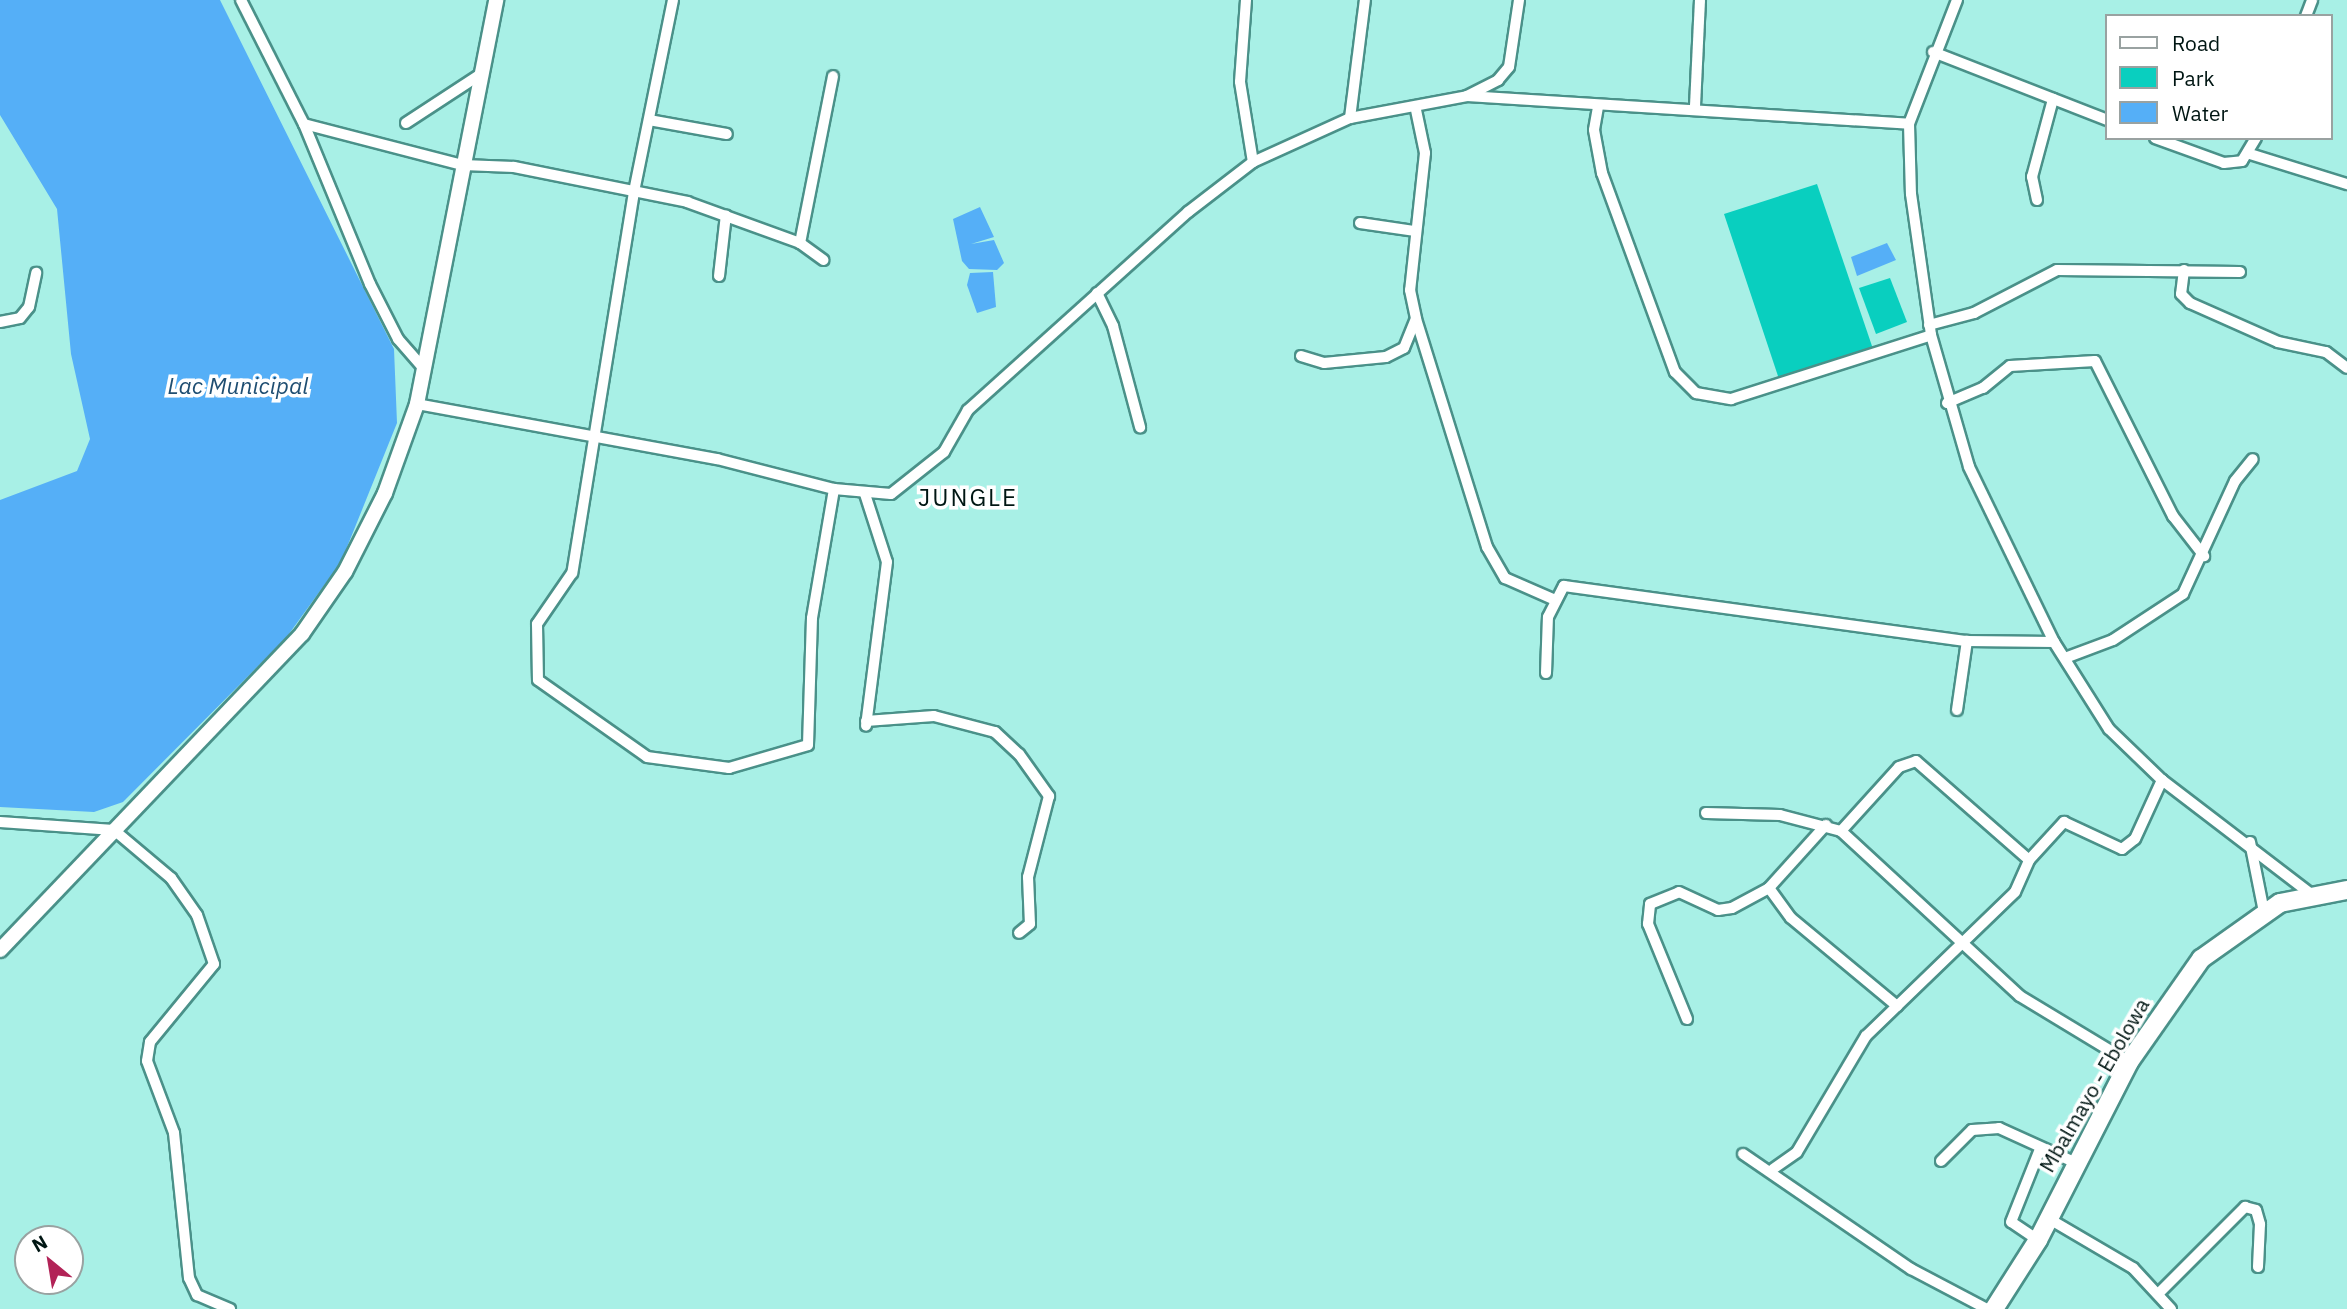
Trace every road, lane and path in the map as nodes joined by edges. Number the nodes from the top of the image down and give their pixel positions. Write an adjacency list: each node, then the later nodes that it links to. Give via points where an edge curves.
1 (242, 0): 21 (street)
2 (496, 0): 10 (street)
3 (673, 0): 18 (street)
4 (1246, 0): 27 (street, via 1240,82)
5 (1365, 0): 17 (street)
6 (1519, 0): 12 (street, via 1509,67)
7 (1700, 0): 14 (street)
8 (1957, 0): 9 (street)
9 (1933, 52): 13 (street); 22 (street)
10 (481, 74): 20 (street); 28 (street)
11 (833, 76): 35 (street)
12 (1467, 96): 15 (street); 16 (street)
13 (2053, 99): 19 (street); 31 (street, via 2032,177)
14 (1695, 106): 15 (street); 22 (street)
15 (1598, 107): 44 (street, via 1594,130 1602,173 1675,372 1696,393 1731,399)
16 (1416, 110): 17 (street); 34 (street, via 1425,177)
17 (1350, 118): 27 (street)
18 (649, 120): 23 (street); 30 (street)
19 (2106, 120)
20 (406, 123)
21 (304, 124): 28 (street); 47 (street, via 370,284 398,338)
22 (1909, 124): 44 (street, via 1912,207)
23 (727, 134)
24 (2161, 140): 26 (street, via 2224,163)
25 (2255, 140): 26 (street)
26 (2250, 155): 29 (street)
27 (1253, 162): 41 (street)
28 (463, 165): 30 (street, via 514,167); 47 (street)
29 (2347, 184)
30 (634, 192): 32 (street); 51 (street)
31 (2037, 200)
32 (726, 215): 35 (street); 40 (street)
33 (1360, 223): 34 (street)
34 (1415, 231): 42 (street, via 1410,290)
35 (800, 243): 36 (street)
36 (822, 260)
37 (2185, 270): 38 (street); 44 (street, via 2057,270); 46 (street, via 2184,299 2278,342 2326,352)
38 (2240, 272)
39 (36, 273): 43 (street, via 29,307 20,318)
40 (719, 276)
41 (1097, 293): 50 (street, via 1113,326); 54 (street, via 968,411 944,452 910,482 891,494)
42 (1416, 319): 45 (street, via 1404,348 1386,356 1324,363); 56 (street, via 1487,547 1505,578)
43 (0, 322)
44 (1930, 330): 48 (street)
45 (1301, 356)
46 (2347, 368)
47 (425, 370): 49 (street)
48 (1947, 403): 55 (street, via 1983,388 2010,366 2095,361 2173,516); 58 (street, via 1969,467)
49 (417, 404): 51 (street); 66 (street, via 385,493 323,608)
50 (1140, 427)
51 (591, 440): 53 (street, via 716,459); 53 (street, via 572,573 537,624 538,680 647,757 729,768 808,745 812,618)
52 (2253, 459): 55 (street, via 2235,481)
53 (834, 489): 54 (street)
54 (864, 494): 74 (street, via 887,562 866,724 934,716 995,732 1019,754 1049,796 1028,877 1030,924)
55 (2204, 556): 59 (street, via 2174,603 2113,640)
56 (1552, 599): 57 (street, via 1564,586); 60 (street)
57 (1967, 641): 58 (street); 61 (street)
58 (2054, 642): 59 (street)
59 (2065, 658): 62 (street, via 2109,729)
60 (1546, 673)
61 (1957, 710)
62 (2162, 780): 68 (street); 69 (street, via 2129,845 2112,848 2070,821)
63 (1706, 813): 65 (street, via 1780,815)
64 (0, 822): 66 (street)
65 (1826, 825): 67 (street); 70 (street)
66 (114, 830): 76 (street); 89 (street, via 171,878 197,915 212,953 210,972 150,1042 147,1061 174,1133 189,1278 197,1295)
67 (1841, 831): 69 (street, via 1899,767 1916,761); 75 (street)
68 (2250, 842): 72 (street); 73 (street)
69 (2029, 860): 75 (street, via 2015,892)
70 (1769, 888): 77 (street, via 1791,918); 78 (street, via 1725,911 1679,892 1650,904 1648,924)
71 (2347, 890): 72 (highway, Mbalmayo - Ebolowa)
72 (2311, 894): 73 (highway, Mbalmayo - Ebolowa)
73 (2264, 912): 79 (highway, Mbalmayo - Ebolowa, via 2201,959)
74 (1019, 933)
75 (1962, 943): 77 (street); 79 (street, via 2020,996)
76 (0, 950)
77 (1897, 1006): 84 (street, via 1838,1075 1797,1152)
78 (1687, 1019)
79 (2129, 1062): 83 (highway, Mbalmayo - Ebolowa)
80 (2040, 1149): 82 (street, via 1999,1128 1972,1130); 83 (street); 86 (street, via 2011,1222)
81 (1743, 1154): 84 (street)
82 (1941, 1161)
83 (2074, 1162): 85 (highway, Mbalmayo - Ebolowa)
84 (1773, 1169): 90 (street, via 1910,1269)
85 (2045, 1217): 86 (highway, Mbalmayo - Ebolowa); 88 (street, via 2124,1262)
86 (2038, 1240): 91 (highway, Mbalmayo - Ebolowa)
87 (2258, 1267): 88 (street, via 2260,1224 2256,1210 2245,1207)
88 (2159, 1293): 92 (street)
89 (230, 1309)
90 (1987, 1309)
91 (1994, 1309)
92 (2171, 1309)

